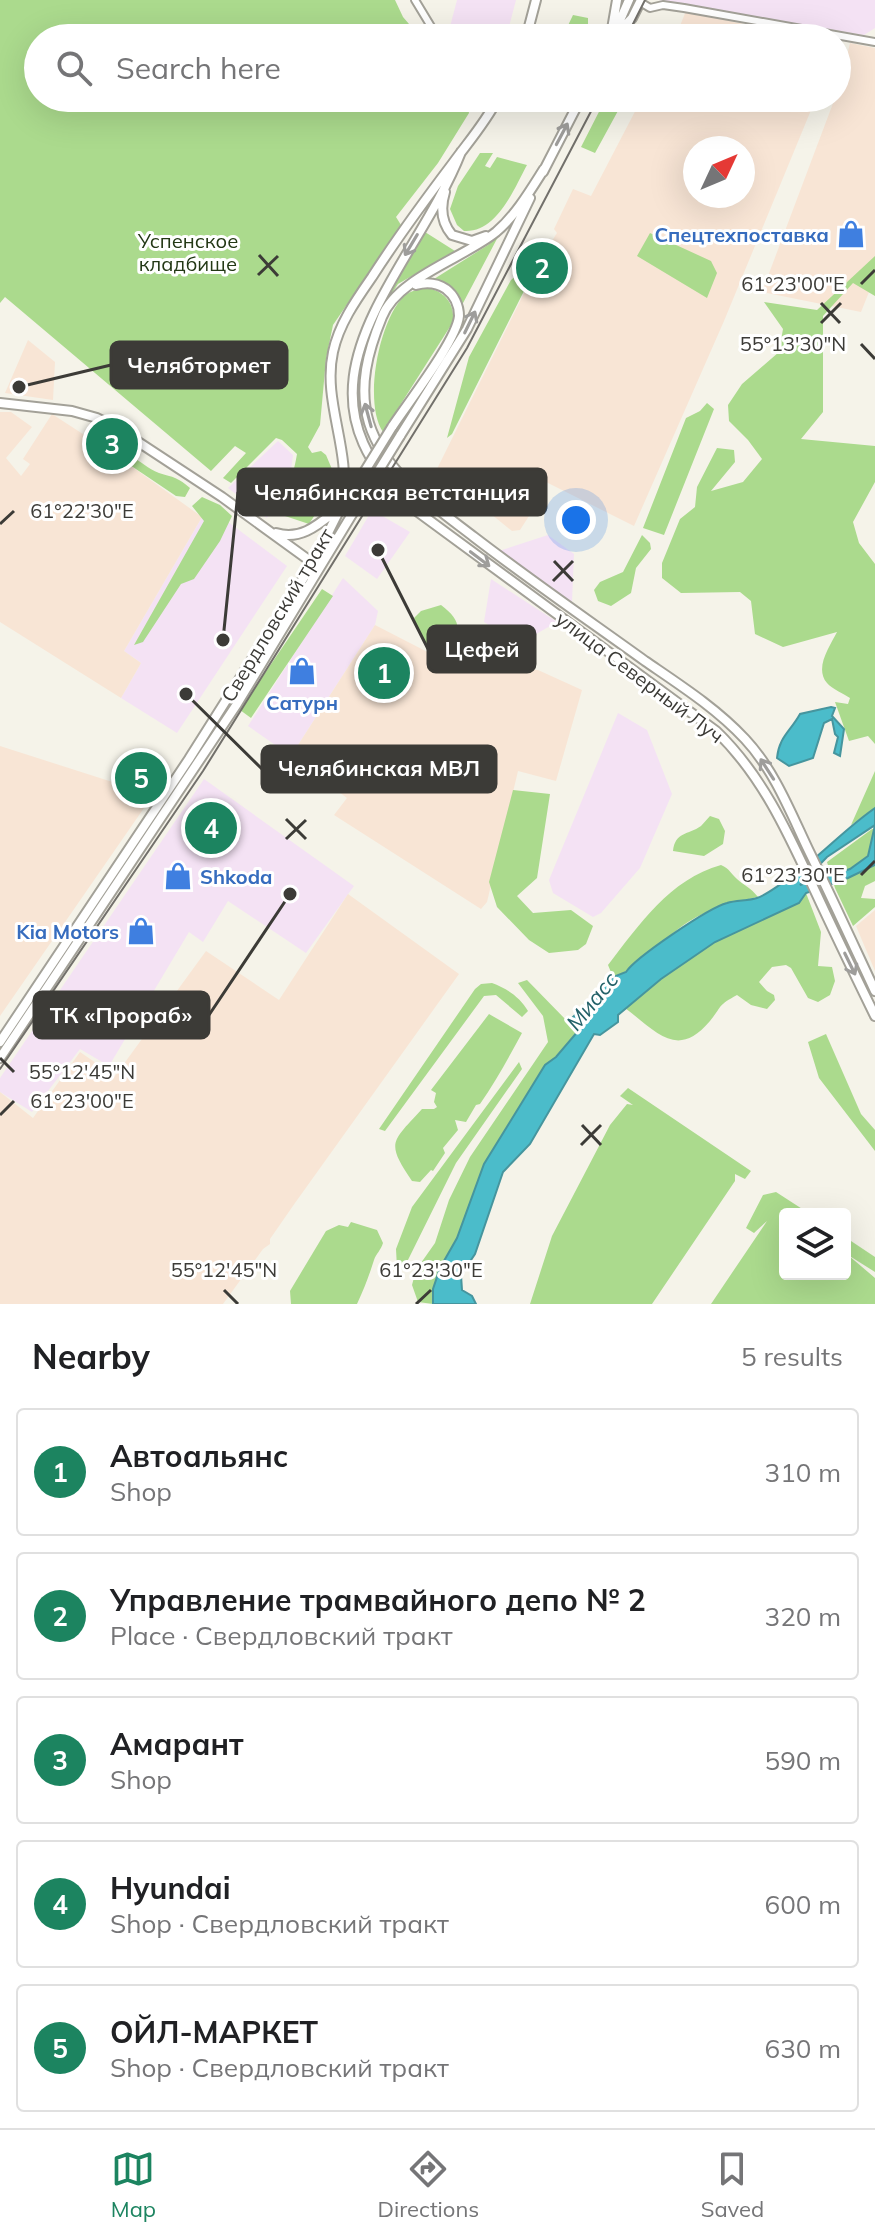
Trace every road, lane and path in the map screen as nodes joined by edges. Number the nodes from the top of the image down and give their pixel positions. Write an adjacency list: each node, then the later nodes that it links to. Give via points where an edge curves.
1 (415, 0): 6 (street)
2 (536, 0): 7 (main road)
3 (617, 0): 8 (main road)
4 (629, 0): 9 (main road)
5 (640, 1): 10 (main road); 11 (street, via 650,8 663,5)
6 (430, 24)
7 (530, 24)
8 (614, 24)
9 (618, 24)
10 (626, 24)
11 (774, 24)
12 (851, 38): 13 (street)
13 (875, 42)
14 (489, 112): 17 (street)
15 (491, 112): 17 (main road, Свердловский тракт)
16 (574, 112): 19 (main road, Свердловский тракт, one-way to 16)
17 (489, 116): 18 (main road, Свердловский тракт)
18 (461, 152): 20 (main road); 24 (main road, Свердловский тракт, via 390,249 336,340 331,372 345,470)
19 (544, 169): 21 (main road); 26 (main road, Свердловский тракт, one-way to 19, bridge, via 467,329)
20 (450, 180): 21 (main road, via 442,213 452,235 472,241); 28 (main road, улица Северный Луч, one-way to 28, via 384,290 366,331 354,372 357,432 379,472 418,512 734,748 792,843)
21 (499, 229): 22 (main road)
22 (398, 294): 24 (main road, Свердловский тракт, bridge, via 423,283 437,284 453,296 459,316 451,338); 27 (main road, улица Северный Луч, one-way to 22, via 776,782 748,742 709,706 502,559 428,501 388,460 370,424 365,372 383,313)
23 (0, 403): 25 (main road, via 100,419)
24 (341, 507): 25 (main road, via 301,534); 26 (main road, Свердловский тракт)
25 (268, 530): 26 (main road)
26 (317, 566): 29 (main road, Свердловский тракт); 30 (main road, Свердловский тракт, via 237,704)
27 (875, 991)
28 (875, 1016)
29 (0, 1042)
30 (0, 1058)

